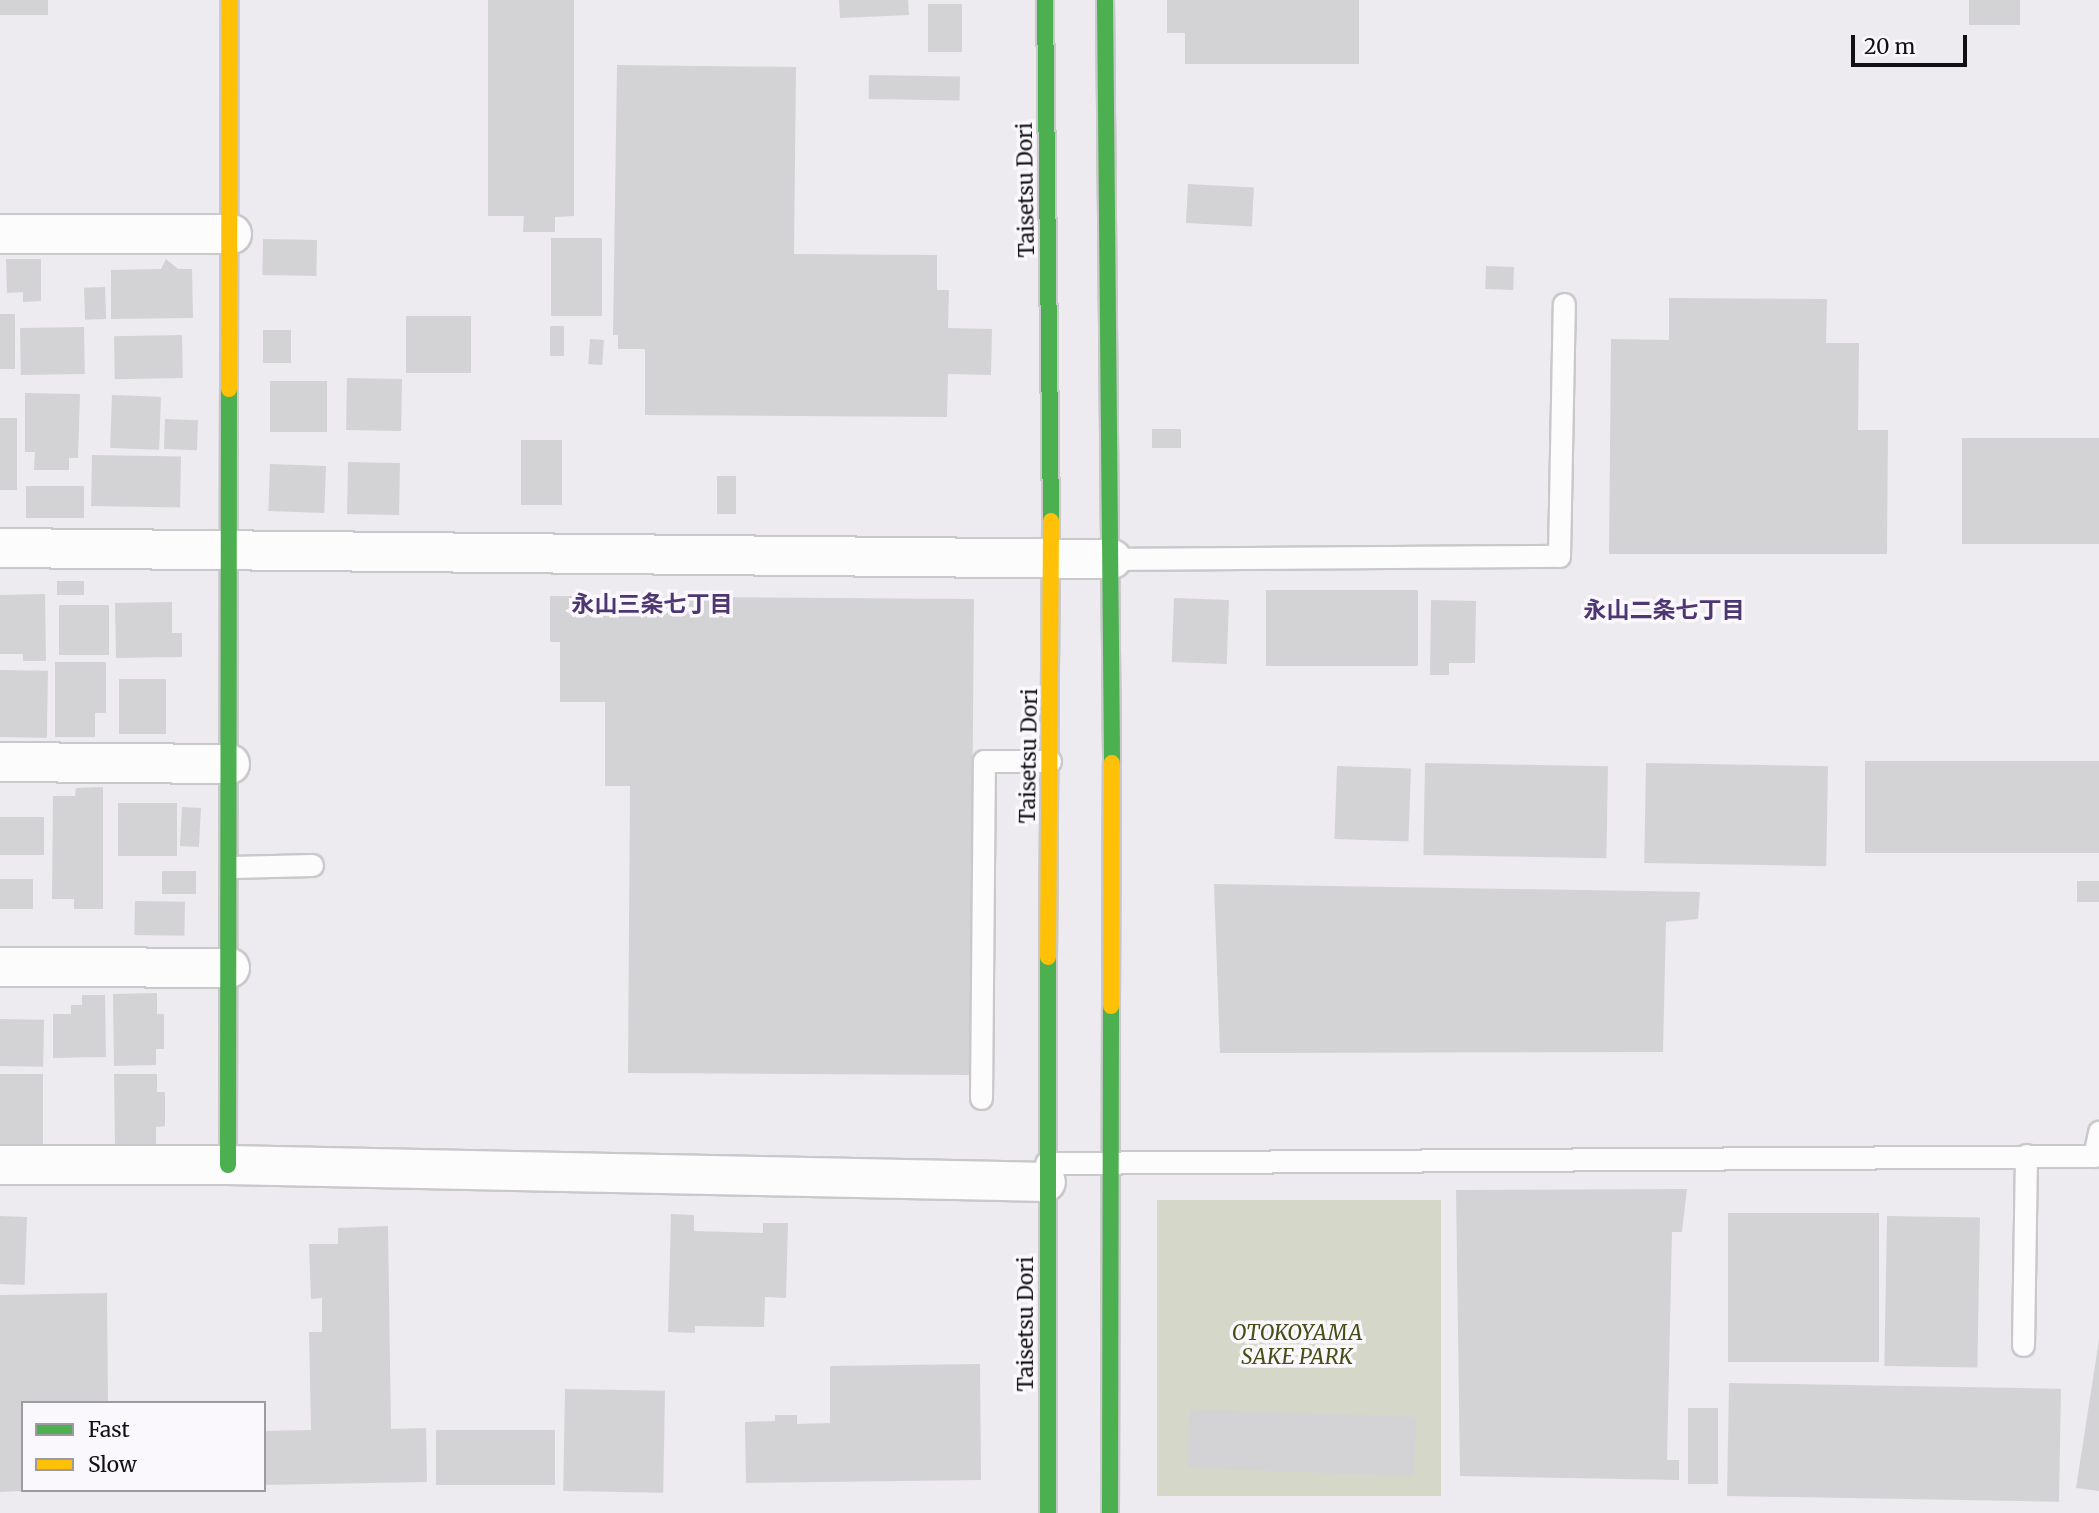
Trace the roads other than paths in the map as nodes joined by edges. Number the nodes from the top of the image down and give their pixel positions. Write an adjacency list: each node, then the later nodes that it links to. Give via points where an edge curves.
1 (230, 0): 5 (main road)
2 (1045, 0): 9 (main road, Taisetsu Dori)
3 (1105, 0): 10 (main road)
4 (0, 234): 5 (street)
5 (232, 234): 8 (main road)
6 (1564, 304): 10 (lane, via 1559,556)
7 (0, 548): 8 (street)
8 (229, 549): 9 (street); 13 (main road)
9 (1051, 559): 10 (street); 11 (main road, Taisetsu Dori)
10 (1112, 559): 21 (main road)
11 (1049, 761): 18 (lane, via 984,761); 24 (main road, Taisetsu Dori)
12 (0, 762): 13 (street)
13 (230, 764): 15 (main road)
14 (312, 865): 15 (lane)
15 (232, 867): 17 (main road)
16 (0, 967): 17 (street)
17 (230, 968): 22 (main road)
18 (981, 1098)
19 (2099, 1132): 20 (lane, via 2094,1156)
20 (2026, 1156): 21 (lane); 25 (lane)
21 (1109, 1159): 24 (lane); 27 (main road)
22 (228, 1165): 23 (street); 24 (street)
23 (0, 1166)
24 (1046, 1173): 26 (main road, Taisetsu Dori)
25 (2023, 1345)
26 (1048, 1513)
27 (1110, 1513)

